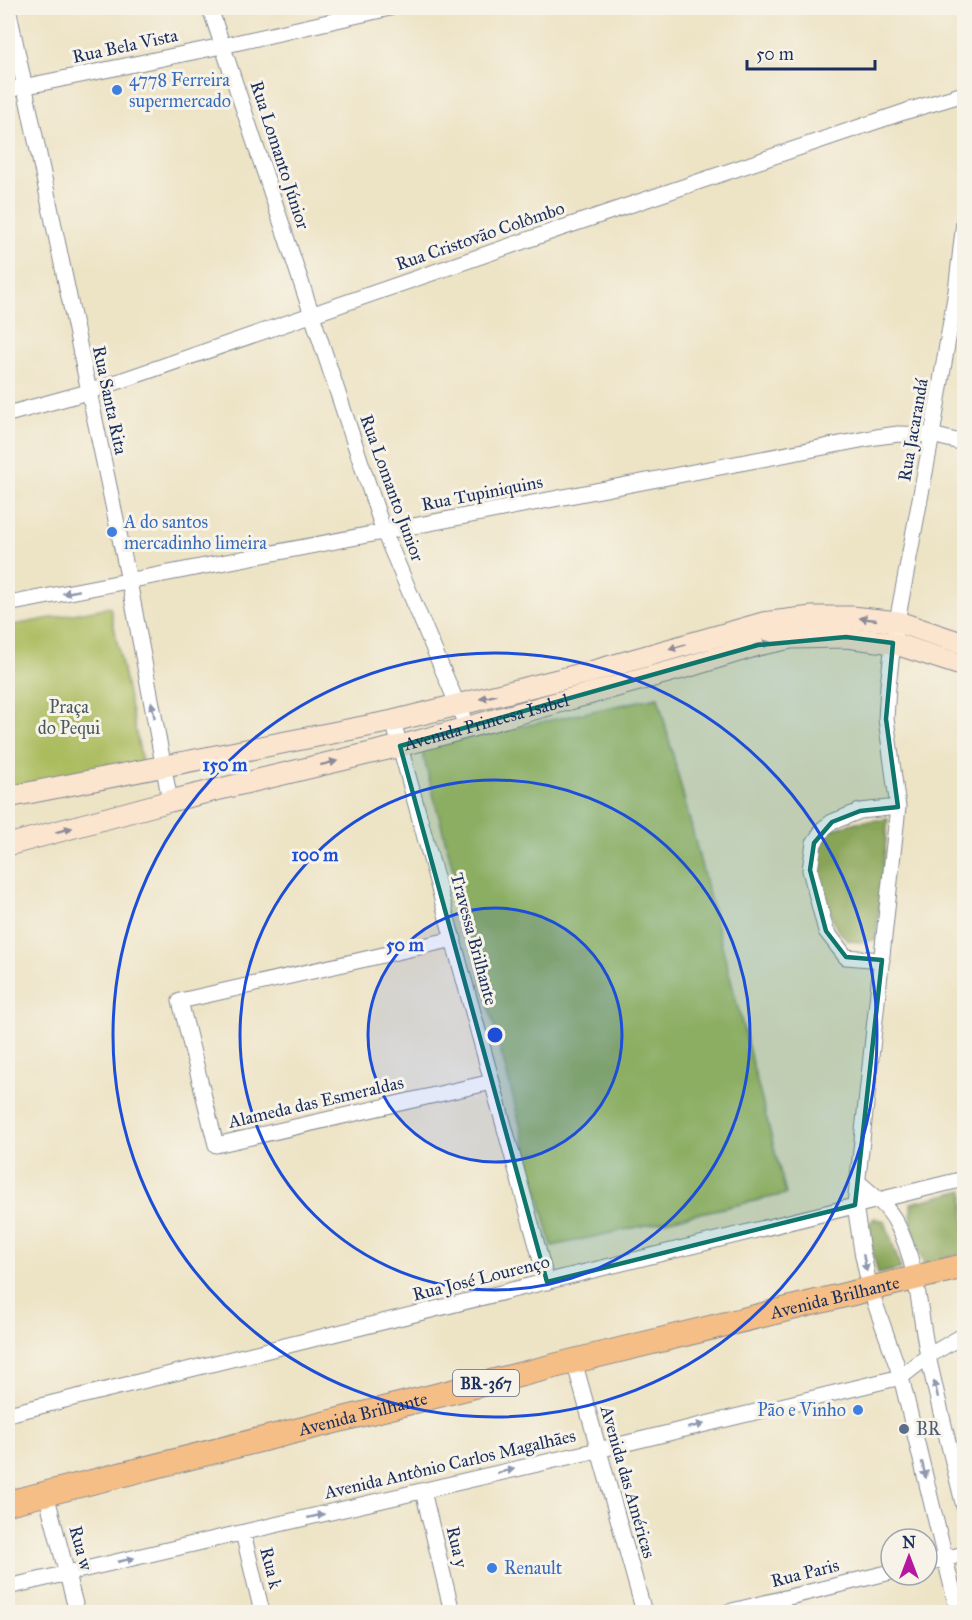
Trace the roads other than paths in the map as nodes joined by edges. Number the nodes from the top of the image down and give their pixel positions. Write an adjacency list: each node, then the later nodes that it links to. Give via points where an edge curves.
1 (8, 8): 5 (street, Rua Santa Rita)
2 (210, 8): 4 (street, Rua Lomanto Júnior)
3 (390, 8): 4 (street, Rua Bela Vista)
4 (222, 46): 5 (street, Rua Bela Vista); 10 (street, Rua Lomanto Júnior)
5 (25, 87): 6 (street, Rua Bela Vista); 11 (street, Rua Santa Rita)
6 (8, 90)
7 (964, 94): 10 (street, Rua Cristovão Colômbo)
8 (964, 222): 9 (street, Rua Jacarandá)
9 (960, 292): 13 (street, Rua Jacarandá)
10 (312, 315): 11 (street, Rua Cristovão Colômbo); 15 (street, Rua Lomanto Junior)
11 (88, 392): 12 (street, Rua Cristovão Colômbo); 16 (street, Rua Santa Rita)
12 (8, 414)
13 (932, 435): 14 (street, Rua Tupiniquins); 15 (street, Rua Tupiniquins, via 898,434 832,444); 18 (street, Rua Jacarandá)
14 (964, 443)
15 (384, 532): 16 (street, Rua Tupiniquins); 22 (street, Rua Lomanto Junior)
16 (129, 581): 17 (street, Rua Tupiniquins, one-way to 17); 27 (street, Rua Santa Rita, one-way to 16)
17 (8, 604)
18 (898, 622): 19 (street, Rua Jacarandá); 20 (main road, Avenida Princesa Isabel); 22 (main road, Avenida Princesa Isabel, one-way to 22, via 812,617 763,623)
19 (893, 643): 21 (main road, Avenida Princesa Isabel); 24 (main road, Avenida Princesa Isabel, one-way to 19, via 791,638 846,637); 31 (street, Rua Jacarandá, via 886,719)
20 (964, 644)
21 (964, 666)
22 (458, 705): 23 (main road, Avenida Princesa Isabel); 24 (street, Rua Lomanto Junior)
23 (393, 721): 25 (main road, Avenida Princesa Isabel); 26 (street, Travessa Brilhante)
24 (467, 727): 26 (main road, Avenida Princesa Isabel)
25 (297, 741): 27 (main road, Avenida Princesa Isabel); 28 (main road)
26 (400, 746): 28 (main road, Avenida Princesa Isabel, one-way to 26); 33 (street, Travessa Brilhante)
27 (164, 767): 29 (main road, Avenida Princesa Isabel); 30 (street, Rua Santa Rita)
28 (304, 769): 30 (main road, Avenida Princesa Isabel)
29 (8, 797)
30 (170, 801): 32 (main road, Avenida Princesa Isabel, one-way to 30)
31 (898, 807): 34 (street, Rua Jacarandá); 34 (street, via 860,811 832,822 814,843 810,870 826,931 846,957)
32 (8, 845)
33 (454, 939): 35 (street, Travessa Brilhante); 35 (street, Alameda das Esmeraldas, via 180,1002 216,1145)
34 (882, 960): 37 (street, Rua Jacarandá)
35 (492, 1082): 42 (street, Travessa Brilhante)
36 (964, 1179): 38 (street, Rua José Lourenço)
37 (857, 1181): 38 (street); 39 (street, Rua Jacarandá)
38 (878, 1199): 39 (street, Rua José Lourenço); 41 (street, via 906,1241)
39 (855, 1205): 42 (street, Rua José Lourenço); 43 (street, Rua Jacarandá, one-way to 43)
40 (964, 1266): 41 (main road, Avenida Brilhante / BR-367)
41 (915, 1278): 43 (main road, Avenida Brilhante / BR-367); 45 (street)
42 (547, 1282): 48 (street, Rua José Lourenço)
43 (870, 1289): 46 (main road, Avenida Brilhante / BR-367); 47 (street, Rua Jacarandá)
44 (964, 1335): 45 (street)
45 (928, 1356): 47 (street); 53 (street, one-way to 45)
46 (574, 1361): 49 (street, Avenida das Américas); 51 (main road, Avenida Brilhante / BR-367)
47 (901, 1377): 49 (street, Avenida Antônio Carlos Magalhães, one-way to 47); 56 (street, Rua Jacarandá, one-way to 56)
48 (8, 1414)
49 (598, 1450): 50 (street, Avenida Antônio Carlos Magalhães, one-way to 49); 64 (street, Avenida das Américas)
50 (423, 1491): 54 (street, Avenida Antônio Carlos Magalhães, one-way to 50); 63 (street, Rua y)
51 (46, 1494): 52 (main road, Avenida Brilhante / BR-367); 58 (street, Rua w)
52 (8, 1503)
53 (964, 1507)
54 (243, 1533): 58 (street, Avenida Antônio Carlos Magalhães, one-way to 54); 62 (street, Rua k)
55 (964, 1554): 56 (street)
56 (945, 1558): 57 (street); 66 (street, Rua Jacarandá)
57 (939, 1560)
58 (67, 1573): 60 (street, Avenida Antônio Carlos Magalhães); 61 (street, Rua w)
59 (879, 1575): 65 (street, Rua Paris)
60 (8, 1587)
61 (77, 1612)
62 (262, 1612)
63 (452, 1612)
64 (644, 1612)
65 (728, 1612)
66 (958, 1612)

